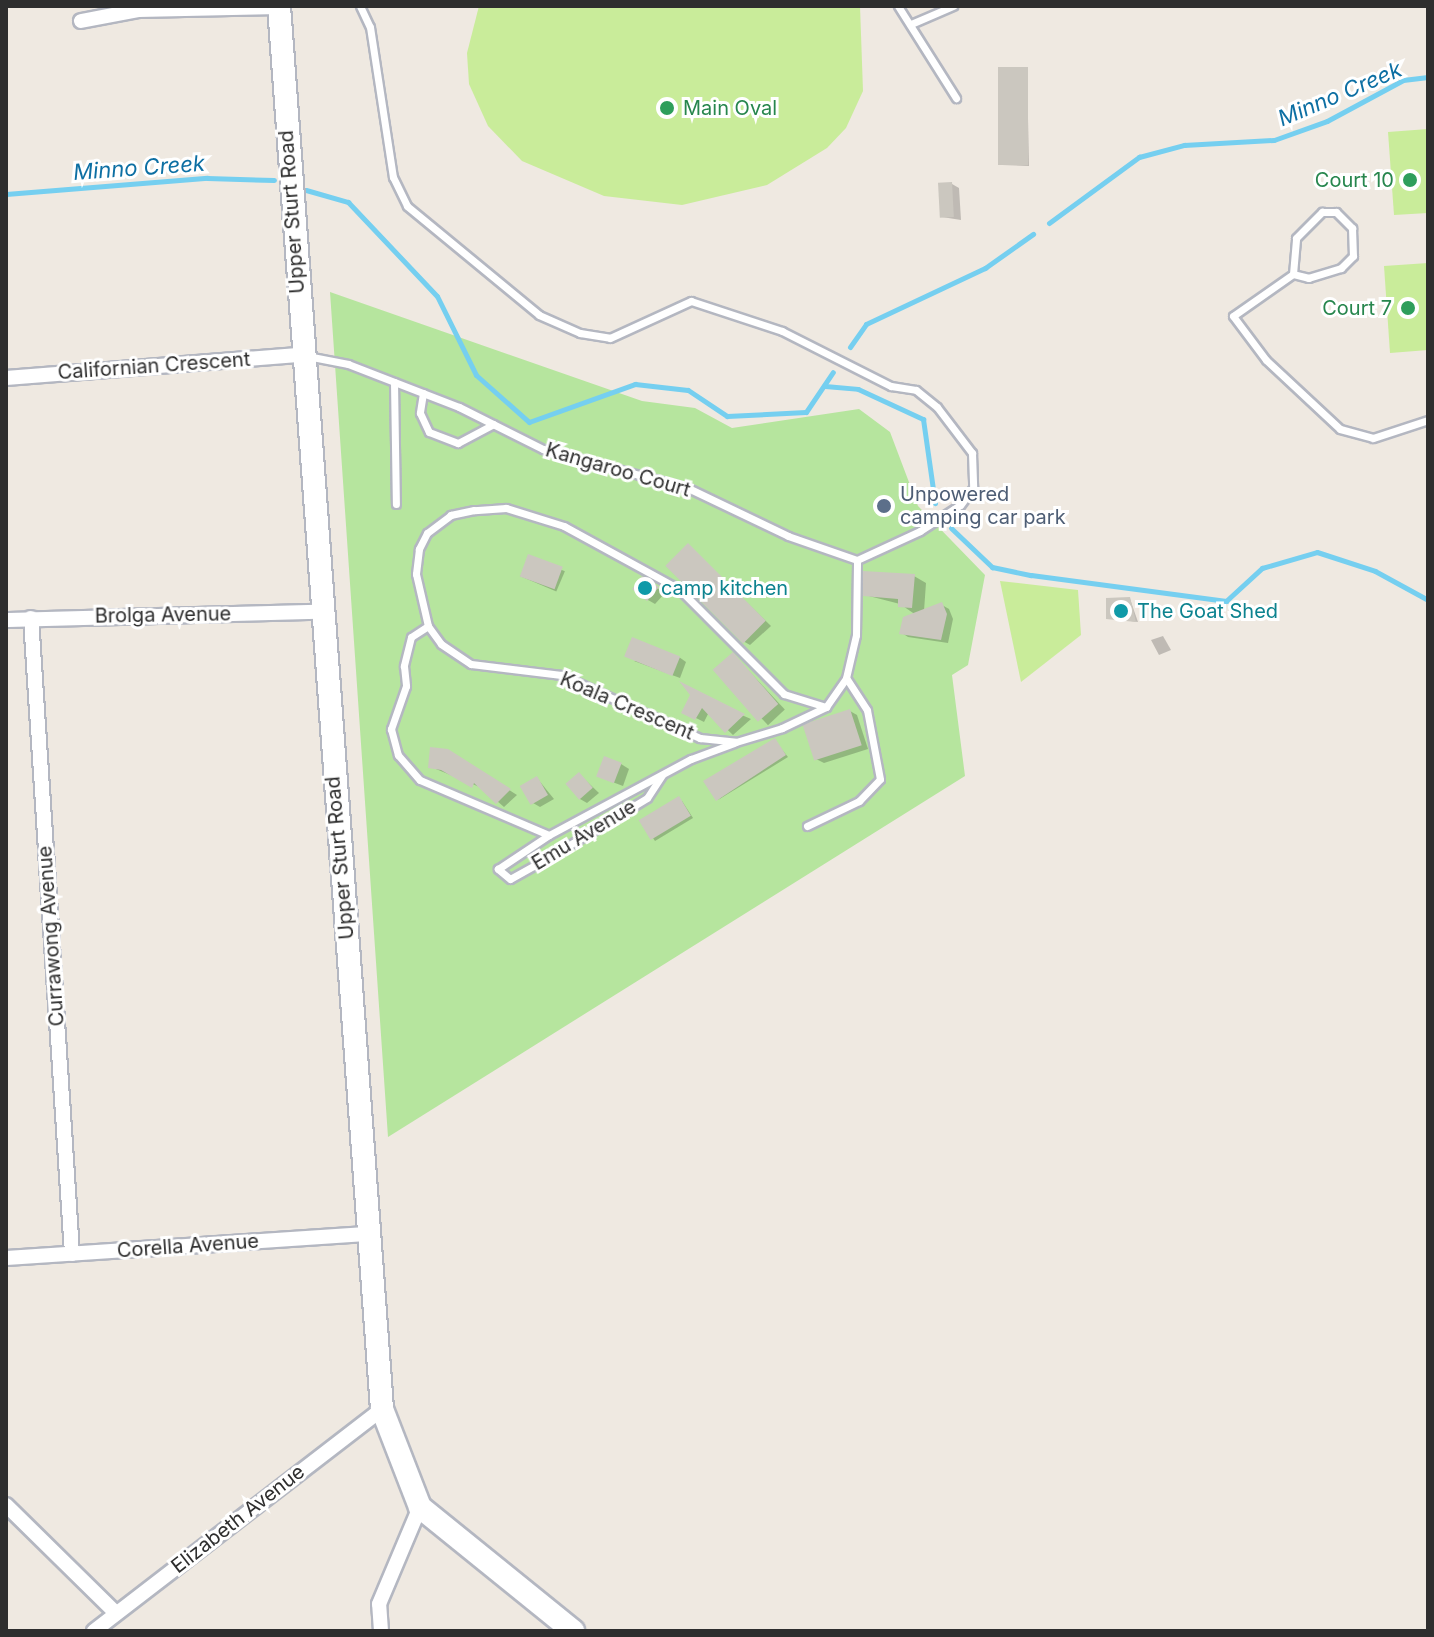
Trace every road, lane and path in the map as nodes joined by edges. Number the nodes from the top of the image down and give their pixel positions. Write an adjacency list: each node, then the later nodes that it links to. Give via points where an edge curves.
1 (360, 6): 16 (lane, via 370,27 393,177 407,206 539,315 580,333 610,338 691,301 782,331 891,386 916,390 937,407 972,453 973,488 960,505 920,531)
2 (898, 6): 6 (lane)
3 (953, 6): 6 (lane)
4 (279, 7): 5 (street, via 138,10); 9 (main road, Upper Sturt Road)
5 (81, 21)
6 (911, 24): 7 (lane)
7 (956, 98)
8 (1293, 274): 8 (lane, via 1296,238 1322,212 1336,212 1352,228 1353,256 1341,268 1309,278); 13 (lane, via 1233,316 1266,360 1340,429 1373,438)
9 (301, 355): 10 (street, Californian Crescent); 11 (lane, Kangaroo Court); 17 (main road, Upper Sturt Road)
10 (6, 378)
11 (394, 382): 12 (lane, Kangaroo Court); 15 (lane)
12 (423, 393): 14 (lane, Kangaroo Court); 14 (lane, via 420,413 429,432 458,443)
13 (1428, 420)
14 (493, 424): 16 (lane, Kangaroo Court, via 543,449 688,488 812,547)
15 (396, 504)
16 (857, 560): 21 (lane, via 856,635)
17 (320, 612): 18 (street, Brolga Avenue); 27 (main road, Upper Sturt Road)
18 (31, 618): 19 (street, Brolga Avenue); 28 (street, Currawong Avenue)
19 (6, 620)
20 (428, 626): 22 (lane, via 416,574 427,533 451,515 506,508 564,526 679,589 784,694); 23 (lane, Koala Crescent, via 441,644 471,664 561,675 700,738); 26 (lane, via 411,637 404,666 406,686 391,729 398,755 420,780)
21 (846, 678): 22 (lane); 25 (lane, via 867,710 880,779 859,801)
22 (826, 707): 23 (lane, Koala Crescent)
23 (736, 742): 24 (lane, Emu Avenue)
24 (662, 775): 26 (lane, Emu Avenue); 26 (lane, Emu Avenue, via 647,798 553,855 510,879 498,869)
25 (807, 826)
26 (549, 835)
27 (370, 1234): 28 (street, Corella Avenue); 30 (main road, Upper Sturt Road)
28 (72, 1254): 29 (street, Corella Avenue)
29 (6, 1258)
30 (382, 1409): 32 (main road, Upper Sturt Road); 33 (street, Elizabeth Avenue)
31 (6, 1505): 33 (street)
32 (420, 1507): 35 (street, via 379,1604); 36 (main road, Upper Sturt Road)
33 (116, 1613): 34 (street, Elizabeth Avenue)
34 (94, 1631)
35 (381, 1631)
36 (573, 1631)

